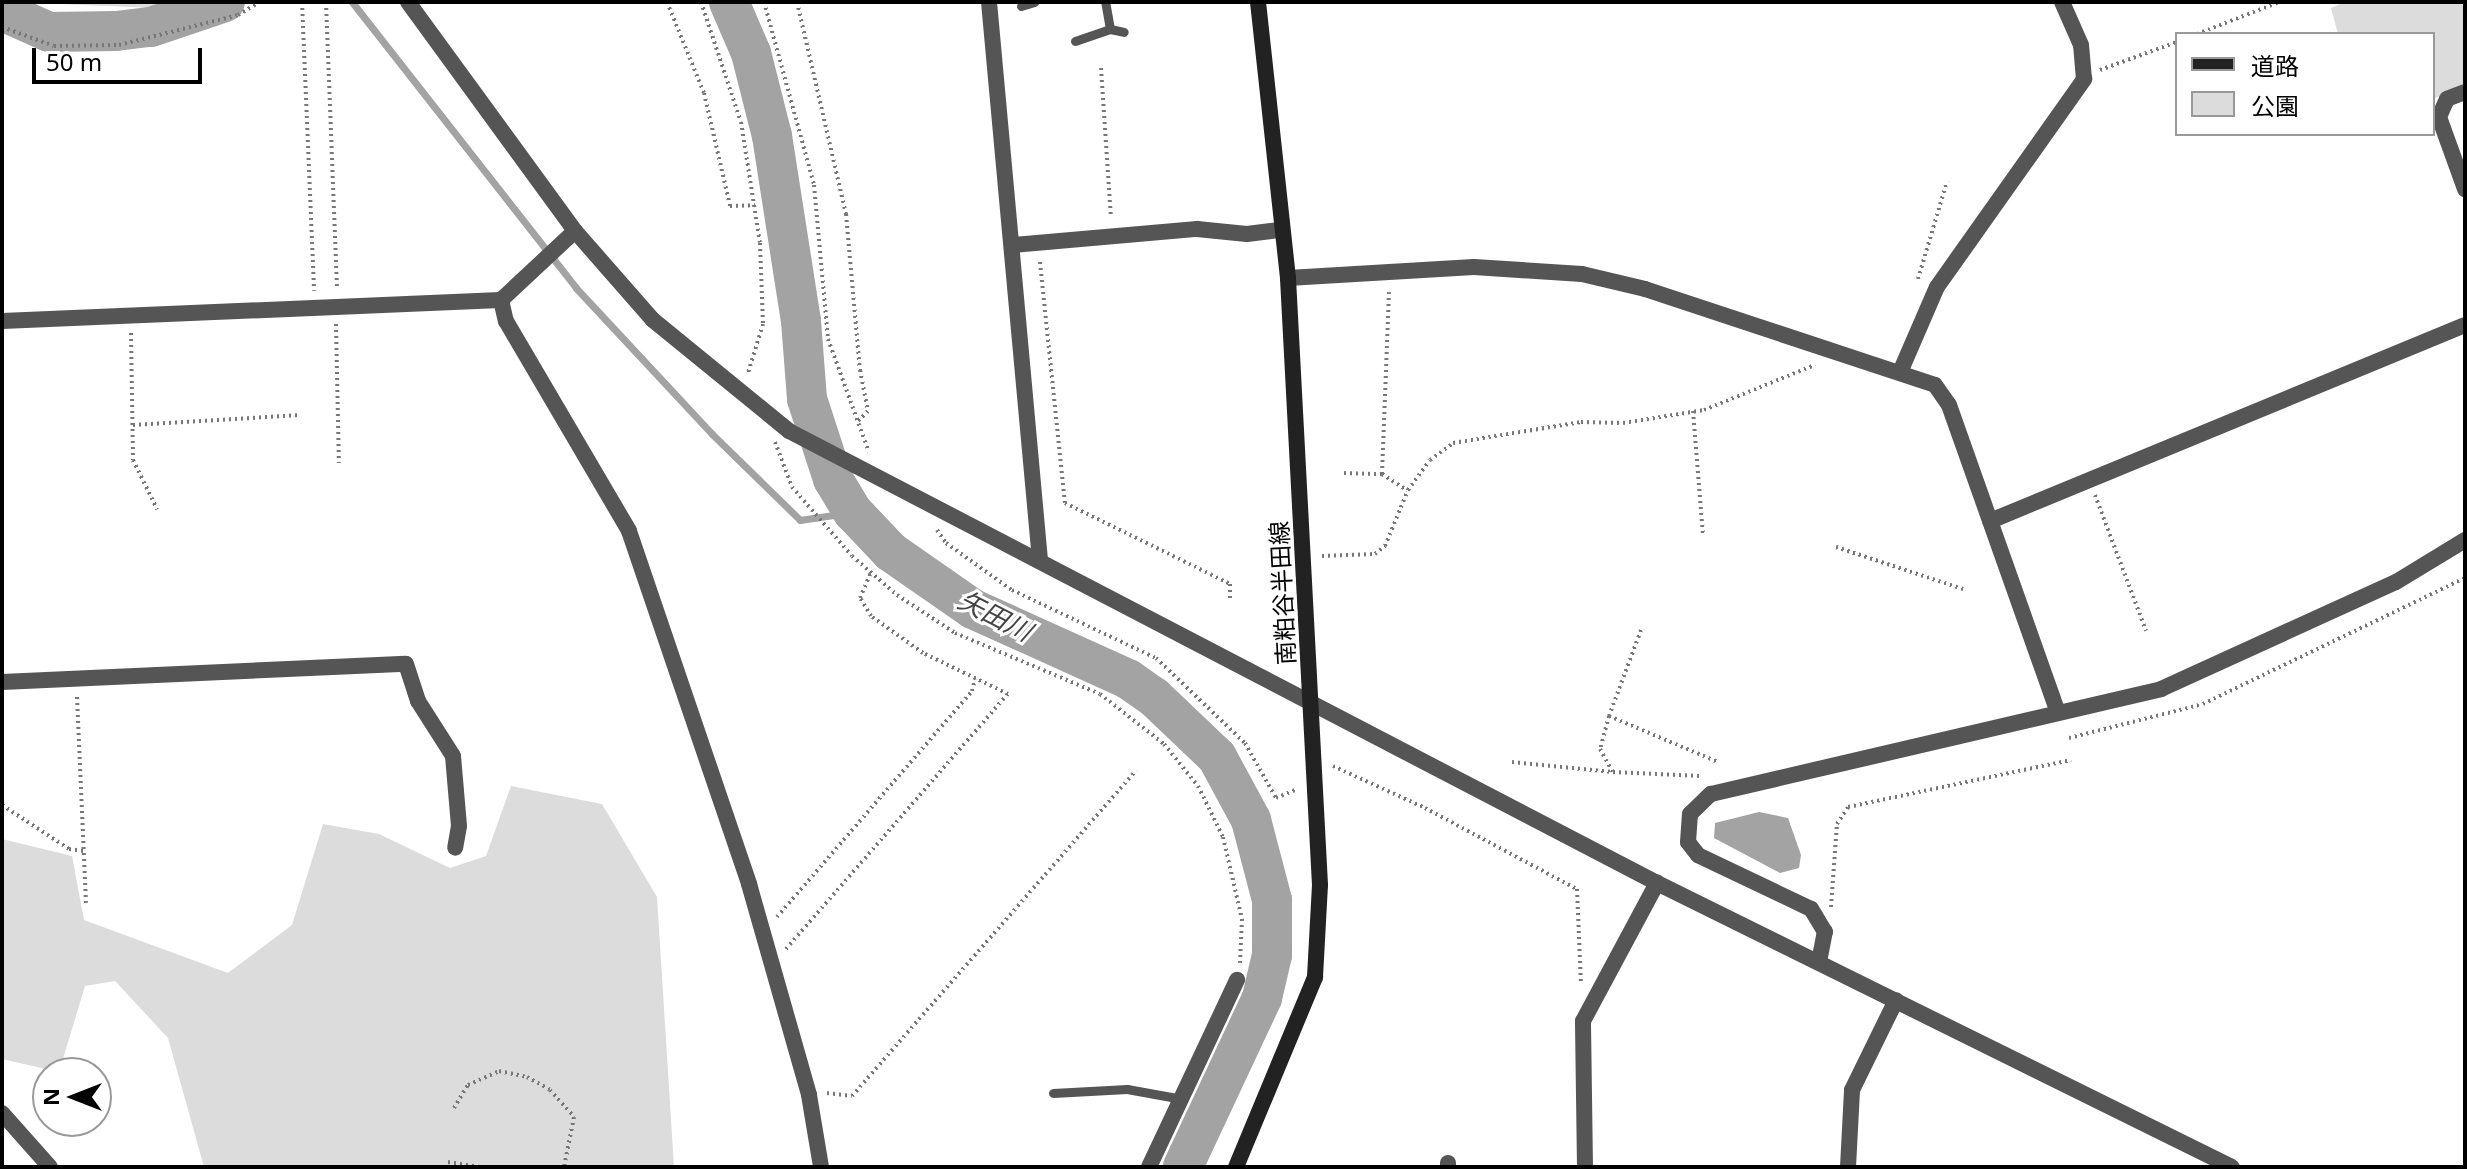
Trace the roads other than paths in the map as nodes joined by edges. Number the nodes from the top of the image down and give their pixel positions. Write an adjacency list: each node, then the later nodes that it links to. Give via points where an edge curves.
1 (408, 2): 14 (street)
2 (989, 2): 15 (street)
3 (1034, 2): 7 (lane)
4 (1105, 2): 8 (lane)
5 (1258, 2): 13 (main road, 南粕谷半田線)
6 (2062, 2): 20 (street, via 2081,45 2084,79 1937,287)
7 (1021, 6)
8 (1110, 29): 9 (lane); 10 (lane)
9 (1124, 32)
10 (1075, 41)
11 (2465, 92): 12 (street, via 2447,99 2439,117)
12 (2465, 189)
13 (1281, 230): 15 (street, via 1112,235); 16 (main road, 南粕谷半田線)
14 (575, 231): 17 (street); 23 (street, via 653,320 789,431)
15 (1013, 245): 23 (street)
16 (1288, 278): 20 (street, via 1474,267 1582,274); 25 (main road, 南粕谷半田線)
17 (501, 300): 18 (street); 36 (street, via 506,321 629,531 761,925 809,1095)
18 (2, 321)
19 (2465, 325): 21 (street)
20 (1901, 370): 21 (street, via 1935,385 1949,405)
21 (1990, 521): 26 (street)
22 (2465, 540): 26 (street, via 2396,582 2161,689)
23 (1040, 560): 25 (street)
24 (2, 682): 27 (street, via 406,664 418,701 453,756 459,826)
25 (1313, 704): 28 (street); 38 (main road, 南粕谷半田線, via 1320,885 1315,977)
26 (2057, 710): 29 (street, via 1711,794 1690,814 1688,842 1698,855 1811,909 1822,922)
27 (455, 848)
28 (1657, 883): 29 (street); 39 (street, via 1583,1021)
29 (1819, 962): 31 (street)
30 (1237, 980): 33 (street)
31 (1896, 1000): 40 (street, via 1852,1090); 41 (street)
32 (1053, 1093): 33 (lane, via 1127,1089)
33 (1182, 1099): 37 (street)
34 (2, 1113): 35 (street)
35 (50, 1167)
36 (821, 1167)
37 (1149, 1167)
38 (1236, 1167)
39 (1585, 1167)
40 (1848, 1167)
41 (2232, 1167)

